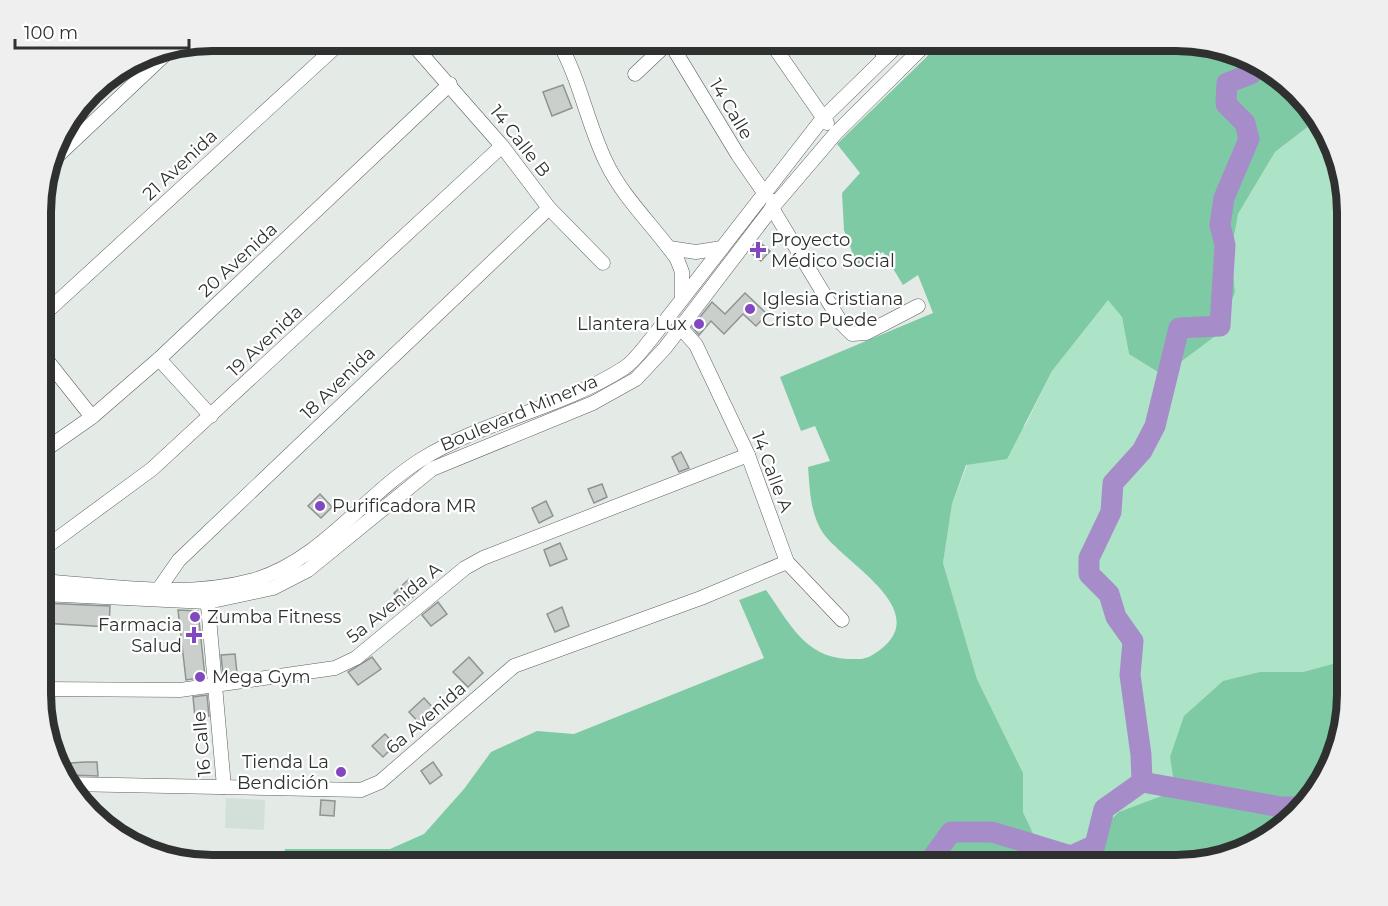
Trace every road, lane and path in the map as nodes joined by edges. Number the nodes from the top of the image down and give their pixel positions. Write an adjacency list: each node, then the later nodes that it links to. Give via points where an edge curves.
1 (330, 51): 27 (street, 21 Avenida)
2 (420, 51): 13 (street, 14 Calle B)
3 (564, 51): 22 (street, via 604,160 617,183)
4 (659, 51): 12 (street)
5 (675, 51): 19 (street, 14 Calle)
6 (778, 51): 14 (street)
7 (881, 51): 10 (street)
8 (890, 51): 10 (street, Boulevard Minerva)
9 (918, 51): 15 (street, Boulevard Minerva)
10 (885, 56): 14 (street, Boulevard Minerva)
11 (159, 61): 17 (street)
12 (635, 74)
13 (450, 84): 16 (street, 14 Calle B); 29 (street, 20 Avenida)
14 (823, 118): 15 (street); 18 (street, Boulevard Minerva)
15 (836, 133): 21 (street, Boulevard Minerva)
16 (502, 146): 20 (street, 14 Calle B); 31 (street, 19 Avenida)
17 (63, 151)
18 (797, 152): 19 (street, Boulevard Minerva); 21 (street, via 795,166 776,194)
19 (765, 194): 23 (street, Boulevard Minerva)
20 (549, 208): 24 (street, 14 Calle B); 38 (street, 18 Avenida, via 179,560)
21 (772, 208): 26 (street, via 842,324 852,334 866,333); 28 (street, Boulevard Minerva)
22 (669, 248): 23 (street, via 696,252); 25 (street, via 682,272)
23 (722, 248): 25 (street, Boulevard Minerva)
24 (603, 263)
25 (682, 299): 40 (street, Boulevard Minerva, via 627,366 588,388 423,458 298,559 275,572)
26 (918, 306)
27 (51, 308)
28 (680, 327): 34 (street, 14 Calle A, via 696,345); 40 (street, Boulevard Minerva, via 636,379 593,404 432,469 299,575 253,594)
29 (159, 359): 31 (street); 32 (street, 20 Avenida)
30 (51, 365): 32 (street)
31 (211, 416): 35 (street, 19 Avenida, via 152,469)
32 (92, 417): 33 (street, 20 Avenida)
33 (51, 446)
34 (748, 455): 36 (street, 14 Calle A); 42 (street, 5a Avenida A, via 483,558 465,568 356,658 335,668)
35 (51, 543)
36 (787, 562): 41 (street, 14 Calle A); 45 (street, 6a Avenida, via 701,598 514,666 380,782 361,790)
37 (51, 582): 38 (street, Boulevard Minerva)
38 (158, 590): 40 (street, Boulevard Minerva)
39 (51, 594): 40 (street, Boulevard Minerva)
40 (207, 596): 42 (street, 16 Calle)
41 (842, 620)
42 (215, 687): 43 (street, 5a Avenida A); 45 (street, 16 Calle)
43 (51, 689)
44 (78, 783): 45 (street, 6a Avenida)
45 (224, 787)

